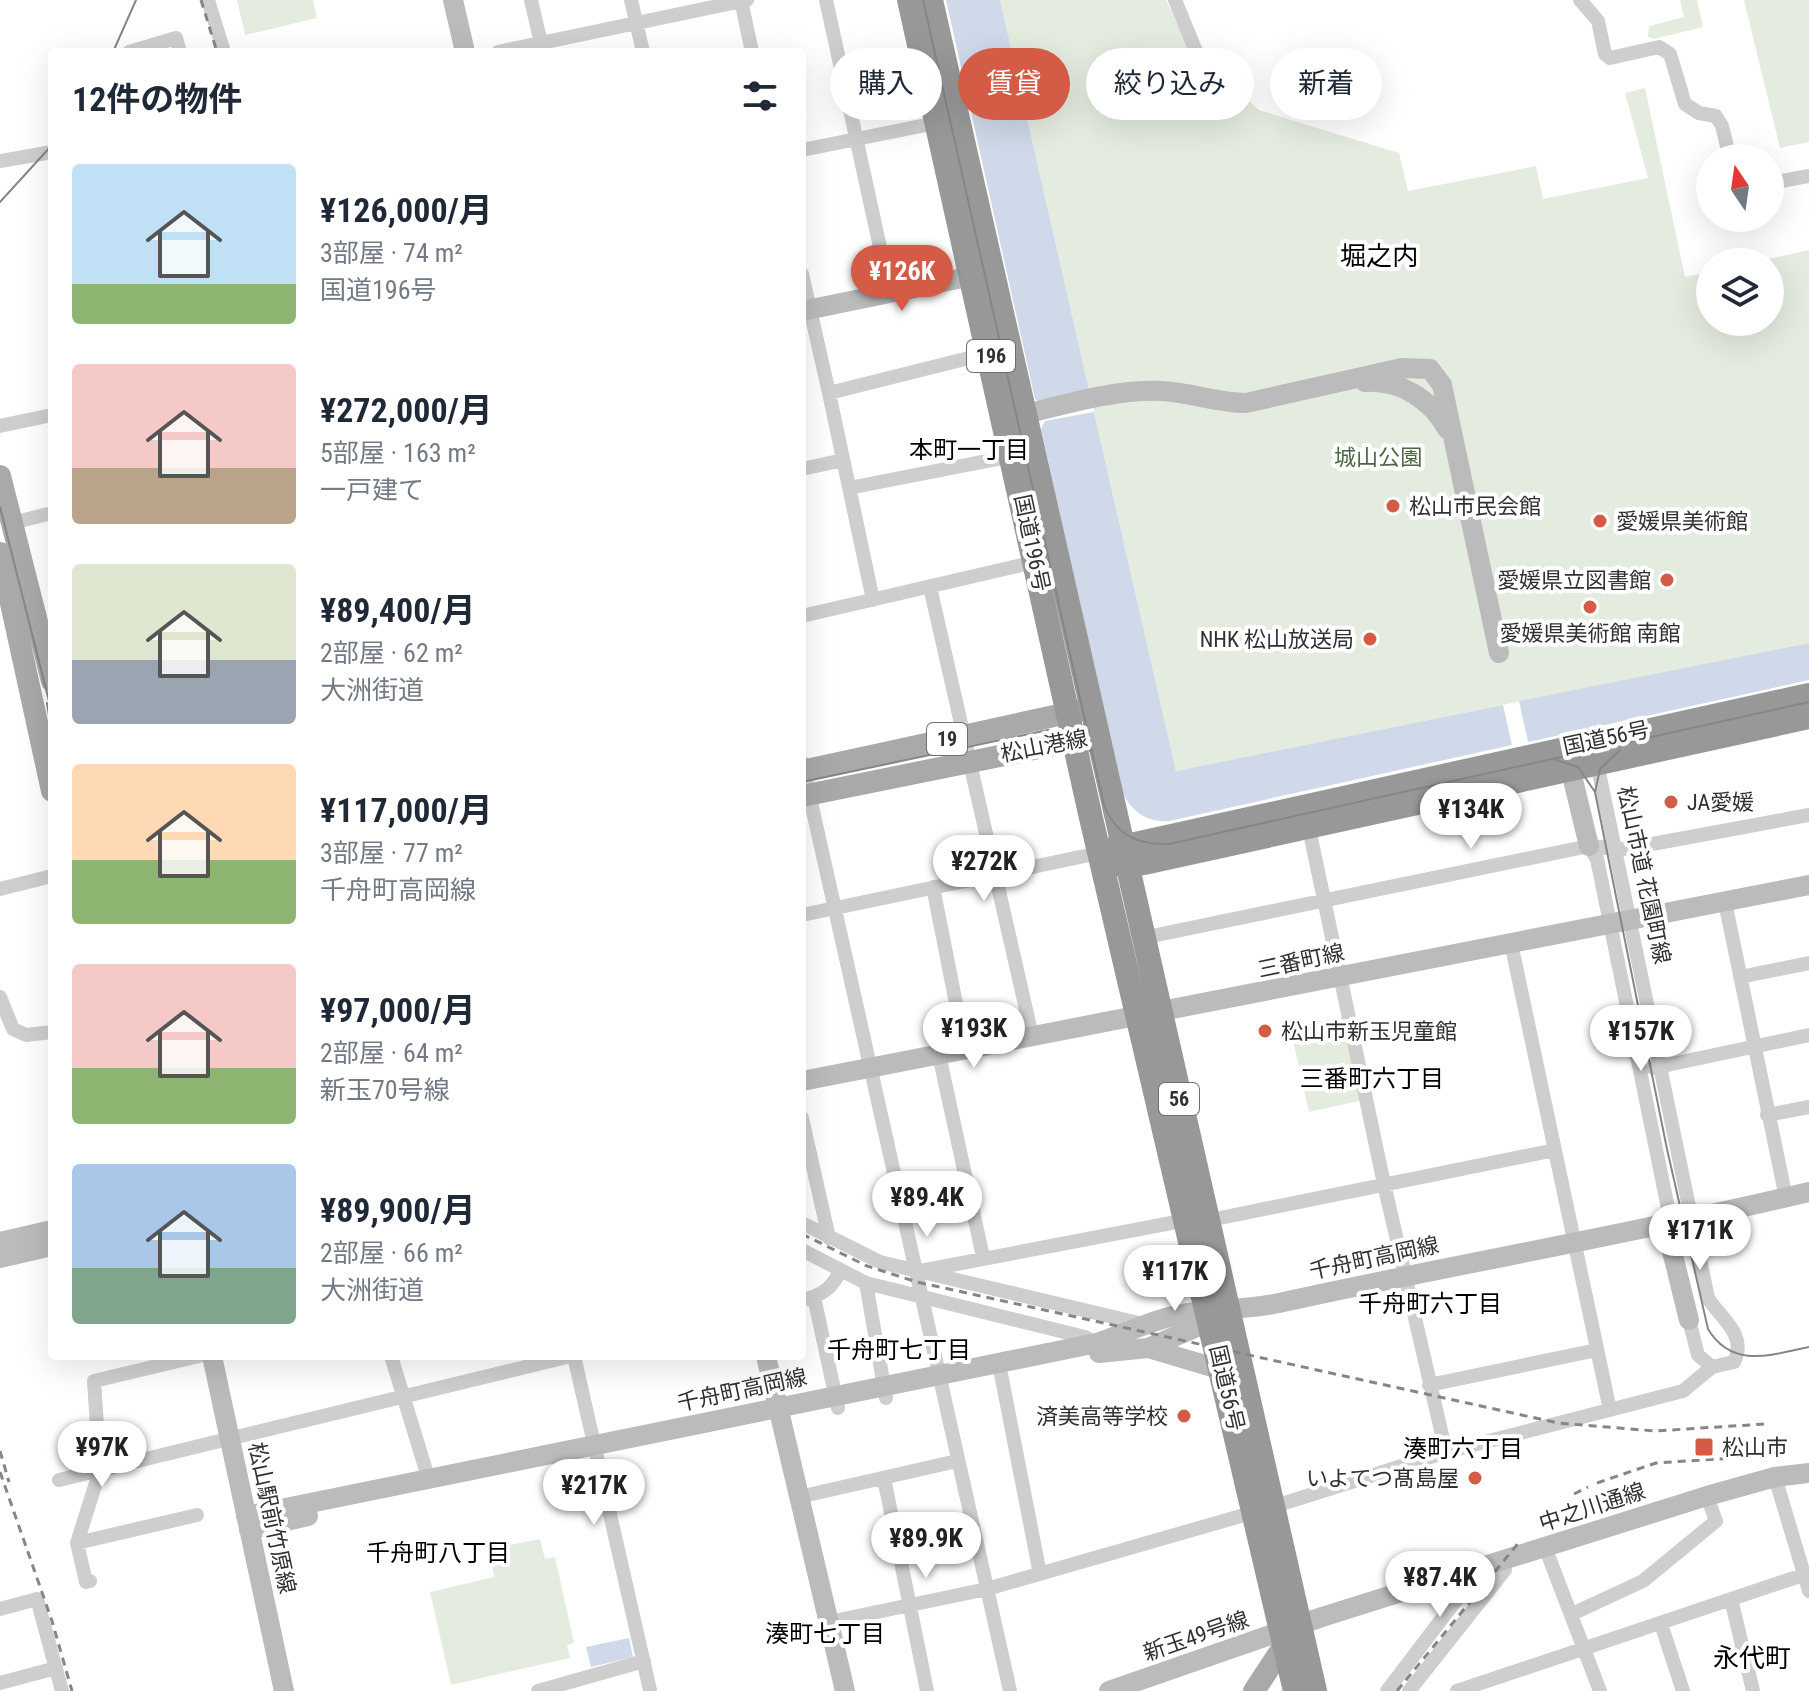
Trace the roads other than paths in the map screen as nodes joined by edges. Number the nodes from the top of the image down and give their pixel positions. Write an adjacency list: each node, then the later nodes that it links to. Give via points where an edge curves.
1 (208, 0): 15 (street)
2 (453, 0): 16 (street)
3 (531, 0): 12 (street)
4 (631, 0): 11 (street)
5 (743, 0): 11 (street); 18 (street)
6 (826, 0): 21 (street)
7 (909, 0): 20 (highway, 国道196号 / 196)
8 (931, 0): 20 (highway, 国道196号 / 196)
9 (1175, 0): 19 (street)
10 (1580, 0): 22 (street, via 1598,21 1610,58 1659,47 1670,54 1685,104 1716,116)
11 (636, 23): 12 (street); 17 (street)
12 (542, 47)
13 (142, 48): 14 (street, via 176,38)
14 (179, 48)
15 (223, 48)
16 (464, 48)
17 (642, 48)
18 (751, 48)
19 (1195, 48)
20 (948, 121): 21 (street); 28 (highway, 国道196号 / 196)
21 (859, 139): 23 (street); 29 (street)
22 (1726, 144)
23 (806, 149)
24 (48, 153): 25 (street)
25 (0, 161)
26 (1809, 176): 27 (street)
27 (1784, 180)
28 (982, 274): 29 (street); 31 (highway, 国道196号 / 196)
29 (890, 293): 30 (street)
30 (806, 310): 34 (street)
31 (1000, 351): 34 (street); 36 (highway, 国道196号 / 196)
32 (1344, 384): 33 (street, via 1416,366 1430,369); 35 (street, via 1397,386); 36 (street, via 1246,403 1159,390)
33 (1442, 385): 35 (street, via 1441,395); 39 (street)
34 (829, 393): 41 (street)
35 (1430, 403): 39 (street)
36 (1024, 414): 40 (highway, 国道196号 / 196)
37 (48, 416): 38 (street)
38 (0, 426)
39 (1452, 440): 54 (street)
40 (1022, 453): 44 (street); 48 (highway, 国道196号 / 196)
41 (843, 460): 42 (street); 44 (street)
42 (806, 468)
43 (0, 476): 46 (main road)
44 (849, 488): 50 (street)
45 (48, 514): 46 (street)
46 (12, 523): 51 (main road)
47 (0, 553): 51 (main road)
48 (1046, 559): 49 (street); 57 (highway, 国道196号 / 196)
49 (930, 587): 50 (street); 59 (street)
50 (873, 600): 52 (street)
51 (14, 607): 53 (main road)
52 (806, 615)
53 (38, 637): 55 (main road); 61 (main road)
54 (1499, 653)
55 (48, 668)
56 (1809, 695): 62 (highway, 国道56号)
57 (1080, 711): 59 (main road, 松山港線 / 19); 60 (highway, 国道196号 / 196)
58 (1809, 717): 62 (highway, 国道56号)
59 (965, 735): 64 (street); 65 (main road, 松山港線 / 19)
60 (1086, 738): 64 (main road, 松山港線 / 19); 67 (highway, 国道196号 / 196); 73 (highway, 国道196号 / 196)
61 (48, 747)
62 (1595, 752): 63 (highway, 国道56号); 72 (street, 松山市道 花園町線)
63 (1568, 758): 69 (highway, 国道56号); 71 (street, 松山市道 花園町線)
64 (971, 761): 66 (main road, 松山港線 / 19); 74 (street)
65 (806, 766)
66 (806, 796): 81 (street)
67 (1114, 812): 70 (highway, via 1128,827); 73 (highway, 国道196号 / 196)
68 (1809, 815): 72 (street)
69 (1306, 816): 70 (highway, 国道56号); 73 (highway, 国道56号); 79 (street)
70 (1151, 837): 73 (highway, 国道56号)
71 (1589, 846): 72 (street); 79 (street); 83 (street, 松山市道 花園町線)
72 (1615, 847): 83 (street, 松山市道 花園町線)
73 (1116, 855): 74 (street); 84 (highway, 国道56号 / 56); 90 (highway, 国道56号 / 56)
74 (997, 874): 77 (street); 93 (street)
75 (48, 877): 78 (street)
76 (1809, 885): 80 (street, 三番町線)
77 (933, 887): 81 (street); 95 (street)
78 (0, 889)
79 (1324, 901): 84 (street); 87 (street)
80 (1725, 902): 83 (street, 三番町線); 88 (street)
81 (835, 908): 82 (street); 98 (street)
82 (806, 914)
83 (1619, 922): 85 (street, 三番町線); 97 (street, 松山市道 花園町線); 99 (street, 松山市道 花園町線)
84 (1142, 938): 90 (highway, 国道56号 / 56)
85 (1511, 943): 87 (street, 三番町線); 104 (street)
86 (1809, 963): 88 (street)
87 (1340, 977): 90 (street, 三番町線); 105 (street)
88 (1740, 977): 94 (street)
89 (0, 997): 91 (street, via 13,1029 26,1035)
90 (1150, 1015): 93 (street, 三番町線); 109 (highway, 国道56号 / 56)
91 (48, 1032)
92 (1809, 1035): 94 (street)
93 (1032, 1036): 95 (street, 三番町線)
94 (1753, 1046): 97 (street); 102 (street)
95 (965, 1049): 96 (street, 三番町線)
96 (939, 1055): 98 (street, 三番町線); 118 (street)
97 (1665, 1065): 99 (street); 111 (street, 松山市道 花園町線)
98 (870, 1068): 100 (street, 三番町線); 121 (street)
99 (1639, 1071): 111 (street, 松山市道 花園町線)
100 (806, 1080)
101 (1809, 1107): 102 (street)
102 (1767, 1115): 107 (street)
103 (806, 1136): 113 (street)
104 (1555, 1150): 105 (street); 116 (street)
105 (1384, 1184): 109 (street); 122 (street)
106 (1809, 1192): 107 (street, 千舟町高岡線)
107 (1787, 1203): 108 (street, 千舟町高岡線); 111 (street, 千舟町高岡線)
108 (1809, 1204)
109 (1197, 1220): 118 (street); 126 (highway, 国道56号 / 56)
110 (806, 1225): 113 (street)
111 (1681, 1227): 116 (street, 千舟町高岡線); 127 (street, 松山市道 花園町線); 139 (street, 松山市道 花園町線, via 1708,1298 1726,1317 1737,1350 1734,1362)
112 (48, 1231): 114 (street)
113 (829, 1238): 121 (street)
114 (0, 1242)
115 (48, 1247): 119 (street)
116 (1576, 1250): 122 (street, 千舟町高岡線); 131 (street)
117 (806, 1252): 120 (street)
118 (983, 1257): 121 (street)
119 (0, 1258)
120 (840, 1272): 123 (street); 124 (street, via 832,1287)
121 (915, 1272): 125 (street); 128 (street)
122 (1407, 1280): 126 (street, 千舟町高岡線); 143 (street)
123 (866, 1283): 125 (street); 144 (street)
124 (808, 1298): 146 (street)
125 (921, 1299): 129 (street, via 983,1311); 142 (street)
126 (1220, 1318): 128 (street, 千舟町高岡線); 130 (street, 千舟町高岡線); 140 (highway, 国道56号 / 56); 161 (highway, 国道56号 / 56)
127 (1689, 1320): 139 (street, 松山市道 花園町線, via 1698,1355)
128 (1143, 1324): 129 (street, 千舟町高岡線)
129 (1104, 1348): 130 (street, 千舟町高岡線); 141 (street, 千舟町高岡線); 142 (street, 千舟町高岡線)
130 (1148, 1348): 140 (street)
131 (1597, 1350): 143 (street); 147 (street)
132 (182, 1360): 153 (street, via 94,1381)
133 (213, 1360): 149 (street, 松山駅前竹原線)
134 (222, 1360): 149 (street, 松山駅前竹原線)
135 (392, 1360): 145 (street)
136 (557, 1360): 145 (street)
137 (574, 1360): 150 (street)
138 (767, 1360): 148 (street)
139 (1712, 1367): 147 (street, 松山市道 花園町線, via 1683,1391)
140 (1222, 1370): 161 (highway, 国道56号 / 56)
141 (1001, 1374): 142 (street, 千舟町高岡線); 167 (street)
142 (938, 1381): 144 (street, 千舟町高岡線); 152 (street)
143 (1429, 1385): 151 (street)
144 (885, 1392): 146 (street, 千舟町高岡線)
145 (404, 1397): 149 (street); 158 (street)
146 (836, 1402): 148 (street, 千舟町高岡線)
147 (1610, 1410): 151 (street)
148 (779, 1414): 150 (street, 千舟町高岡線); 160 (street)
149 (234, 1438): 153 (street); 163 (street, 松山駅前竹原線)
150 (596, 1451): 158 (street, 千舟町高岡線); 181 (street)
151 (1446, 1452): 161 (street)
152 (957, 1461): 156 (street); 171 (street)
153 (100, 1470): 157 (street); 164 (street)
154 (1809, 1473): 155 (street, 中之川通線)
155 (1775, 1477): 159 (street, 中之川通線); 168 (street)
156 (884, 1478): 160 (street); 174 (street)
157 (59, 1480)
158 (430, 1483): 163 (street, 千舟町高岡線)
159 (1707, 1496): 165 (street, 中之川通線); 176 (street, via 1716,1521 1643,1581)
160 (799, 1497): 177 (street)
161 (1264, 1510): 167 (street); 179 (highway, 国道56号 / 56)
162 (197, 1515): 164 (street)
163 (252, 1522): 186 (street, 松山駅前竹原線); 187 (street, 松山駅前竹原線)
164 (77, 1545): 170 (street)
165 (1545, 1547): 166 (street, 中之川通線); 176 (street)
166 (1505, 1560): 169 (street, 中之川通線); 197 (street, via 1505,1570)
167 (1040, 1574): 171 (street)
168 (1807, 1574): 172 (street); 173 (street)
169 (1461, 1575): 179 (street, 中之川通線); 196 (street, via 1463,1591)
170 (88, 1581)
171 (987, 1589): 174 (street); 191 (street)
172 (1809, 1591)
173 (1731, 1599): 178 (street); 201 (street)
174 (908, 1606): 177 (street); 190 (street)
175 (0, 1609): 182 (street, via 37,1599)
176 (1572, 1614): 180 (street)
177 (829, 1622): 189 (street)
178 (1661, 1624): 180 (street); 200 (street)
179 (1289, 1633): 192 (street, 新玉49号線); 193 (main road); 194 (highway, 国道56号 / 56); 195 (highway, 国道56号 / 56)
180 (1584, 1649): 198 (street); 199 (street)
181 (644, 1661): 184 (street); 188 (street)
182 (56, 1668): 183 (street); 185 (street)
183 (0, 1683)
184 (650, 1690)
185 (62, 1691)
186 (284, 1691)
187 (294, 1691)
188 (538, 1691)
189 (845, 1691)
190 (927, 1691)
191 (1010, 1691)
192 (1109, 1691)
193 (1254, 1691)
194 (1295, 1691)
195 (1315, 1691)
196 (1387, 1691)
197 (1409, 1691)
198 (1457, 1691)
199 (1600, 1691)
200 (1683, 1691)
201 (1753, 1691)

